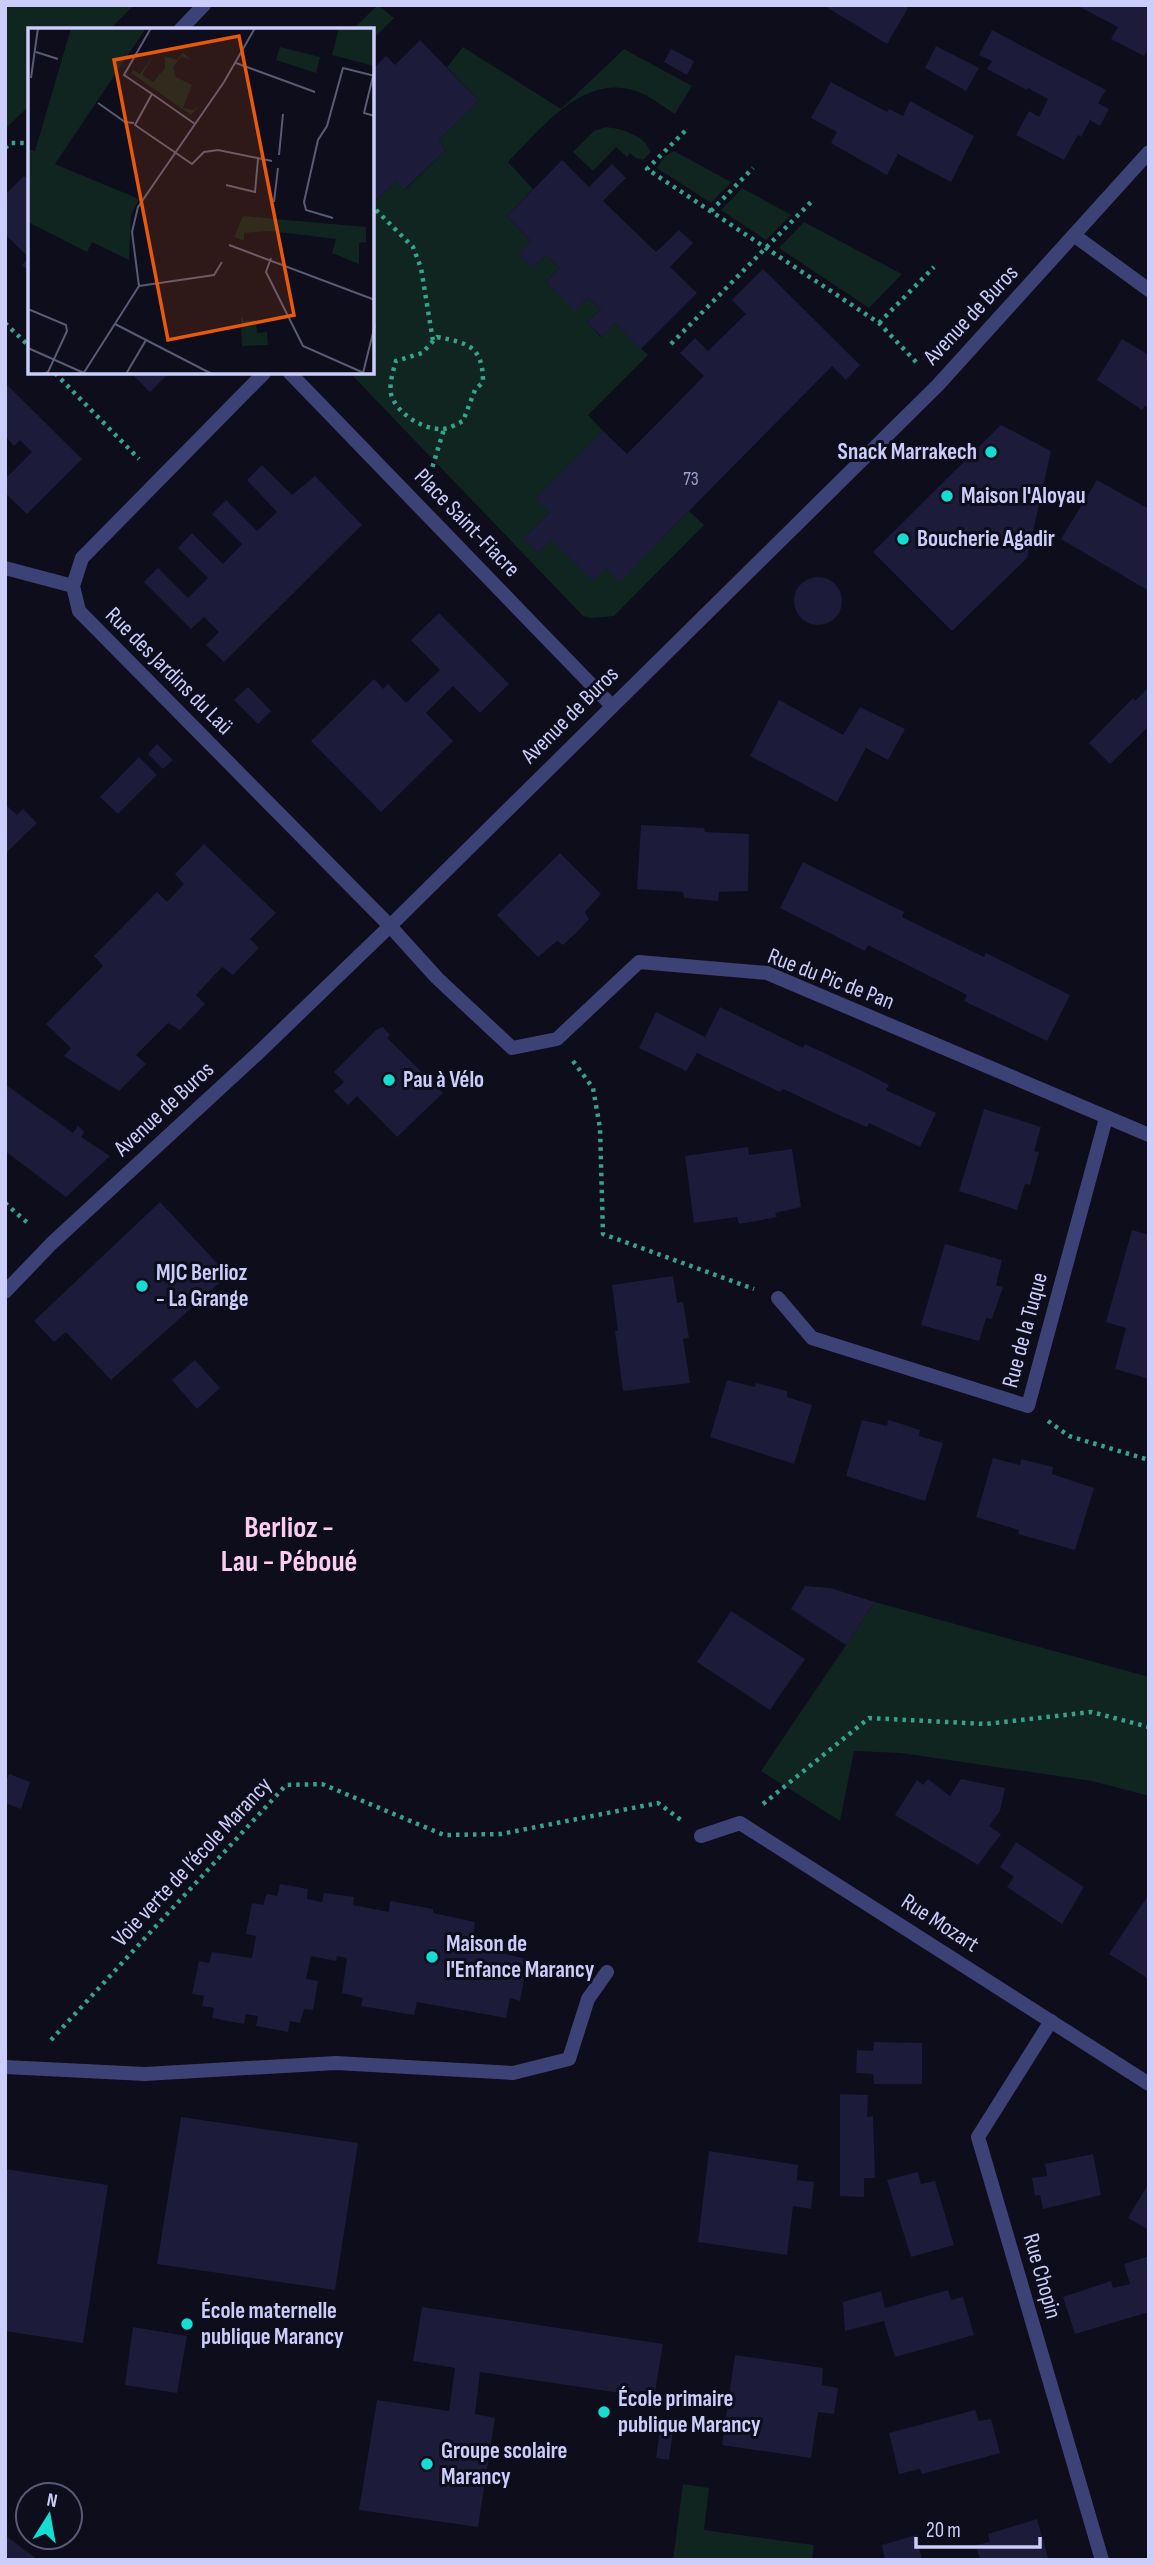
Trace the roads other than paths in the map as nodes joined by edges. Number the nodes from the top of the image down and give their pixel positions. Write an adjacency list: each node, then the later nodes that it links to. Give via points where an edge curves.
1 (204, 5): 2 (street)
2 (182, 28)
3 (1149, 152): 4 (street, Avenue de Buros)
4 (1075, 236): 5 (street); 10 (street, Avenue de Buros, via 938,385)
5 (1149, 290)
6 (263, 374): 9 (street, via 82,558)
7 (291, 374): 10 (street, Place Saint-Fiacre)
8 (5, 568): 9 (street)
9 (73, 586): 11 (street, Rue des Jardins du Laü, via 79,611)
10 (612, 706): 11 (street, Avenue de Buros)
11 (390, 926): 12 (street, Rue du Pic de Pan, via 437,978 512,1048 557,1039 639,962 767,973); 14 (street, Avenue de Buros)
12 (1106, 1118): 13 (street, Rue du Pic de Pan); 15 (street, Rue de la Tuque, via 1028,1406 812,1338)
13 (1149, 1135)
14 (5, 1292)
15 (778, 1298)
16 (701, 1836): 18 (street, Rue Mozart, via 740,1823)
17 (607, 1972): 19 (street, via 588,1999 569,2059 513,2073 336,2063 145,2074)
18 (1051, 2021): 20 (street, Rue Mozart); 21 (street, Rue Chopin, via 978,2137)
19 (5, 2067)
20 (1149, 2084)
21 (1102, 2560)

